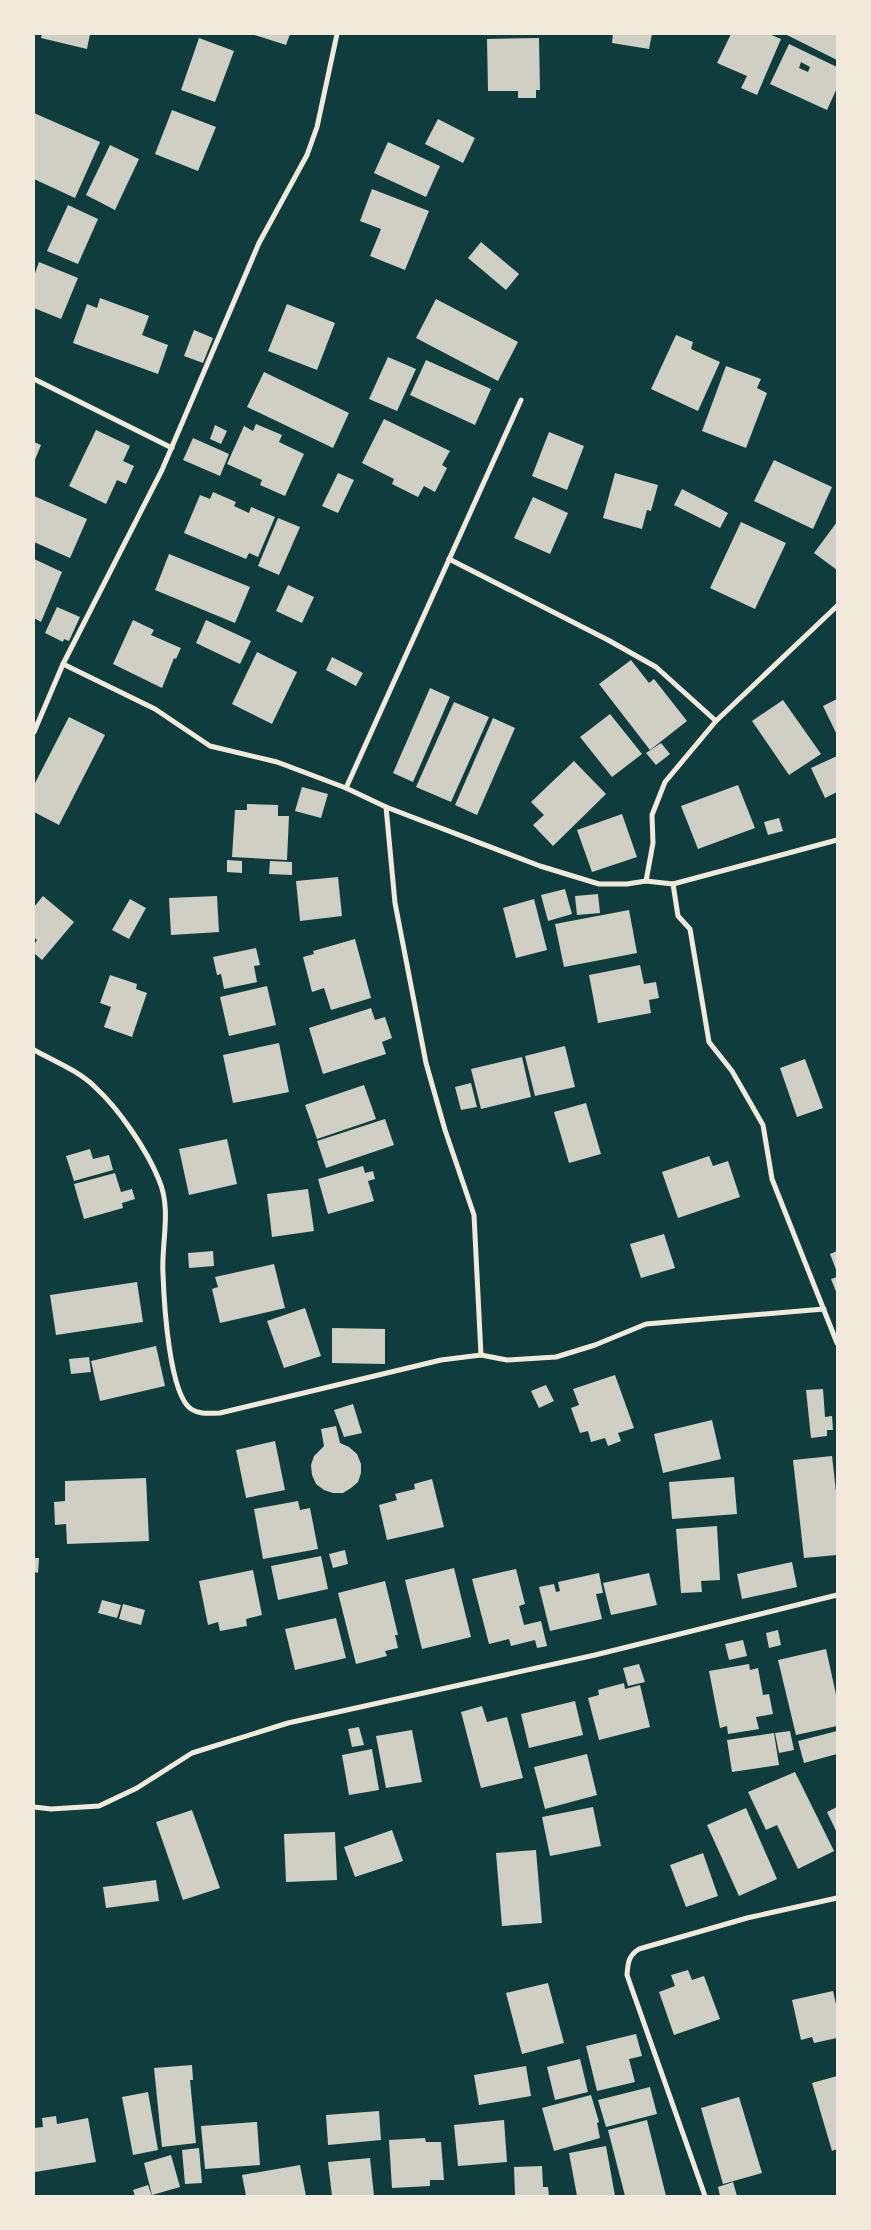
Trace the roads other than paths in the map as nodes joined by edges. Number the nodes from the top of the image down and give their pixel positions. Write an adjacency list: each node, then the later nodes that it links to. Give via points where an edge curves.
1 (337, 34): 4 (street, via 317,127 307,154 259,243)
2 (34, 379): 4 (street)
3 (521, 400): 5 (street)
4 (172, 448): 7 (street)
5 (449, 559): 8 (street, via 656,668); 10 (street)
6 (837, 606): 8 (street)
7 (63, 664): 9 (street); 10 (street, via 156,709 210,746 277,762)
8 (716, 721): 13 (street, via 665,782 652,815 653,843)
9 (34, 732)
10 (346, 788): 11 (street)
11 (386, 807): 13 (street, via 577,878 599,884); 18 (street, via 395,903 426,1063 474,1215)
12 (837, 840): 14 (street)
13 (646, 881): 14 (street)
14 (673, 884): 16 (street, via 678,916 690,929 709,1042 732,1071 763,1125 772,1179)
15 (34, 1050): 18 (street, via 95,1086 130,1128 160,1181 166,1215 162,1273 172,1368 178,1392 189,1408 200,1414 220,1413 441,1360)
16 (824, 1309): 17 (street); 18 (street, via 646,1324 556,1357 507,1360)
17 (837, 1343)
18 (481, 1355)
19 (837, 1595): 20 (street, via 595,1655 288,1723 192,1753 137,1788 99,1806)
20 (34, 1807)
21 (837, 1898): 22 (street, via 747,1918 639,1950 632,1954 628,1963 627,1975)
22 (705, 2196)

